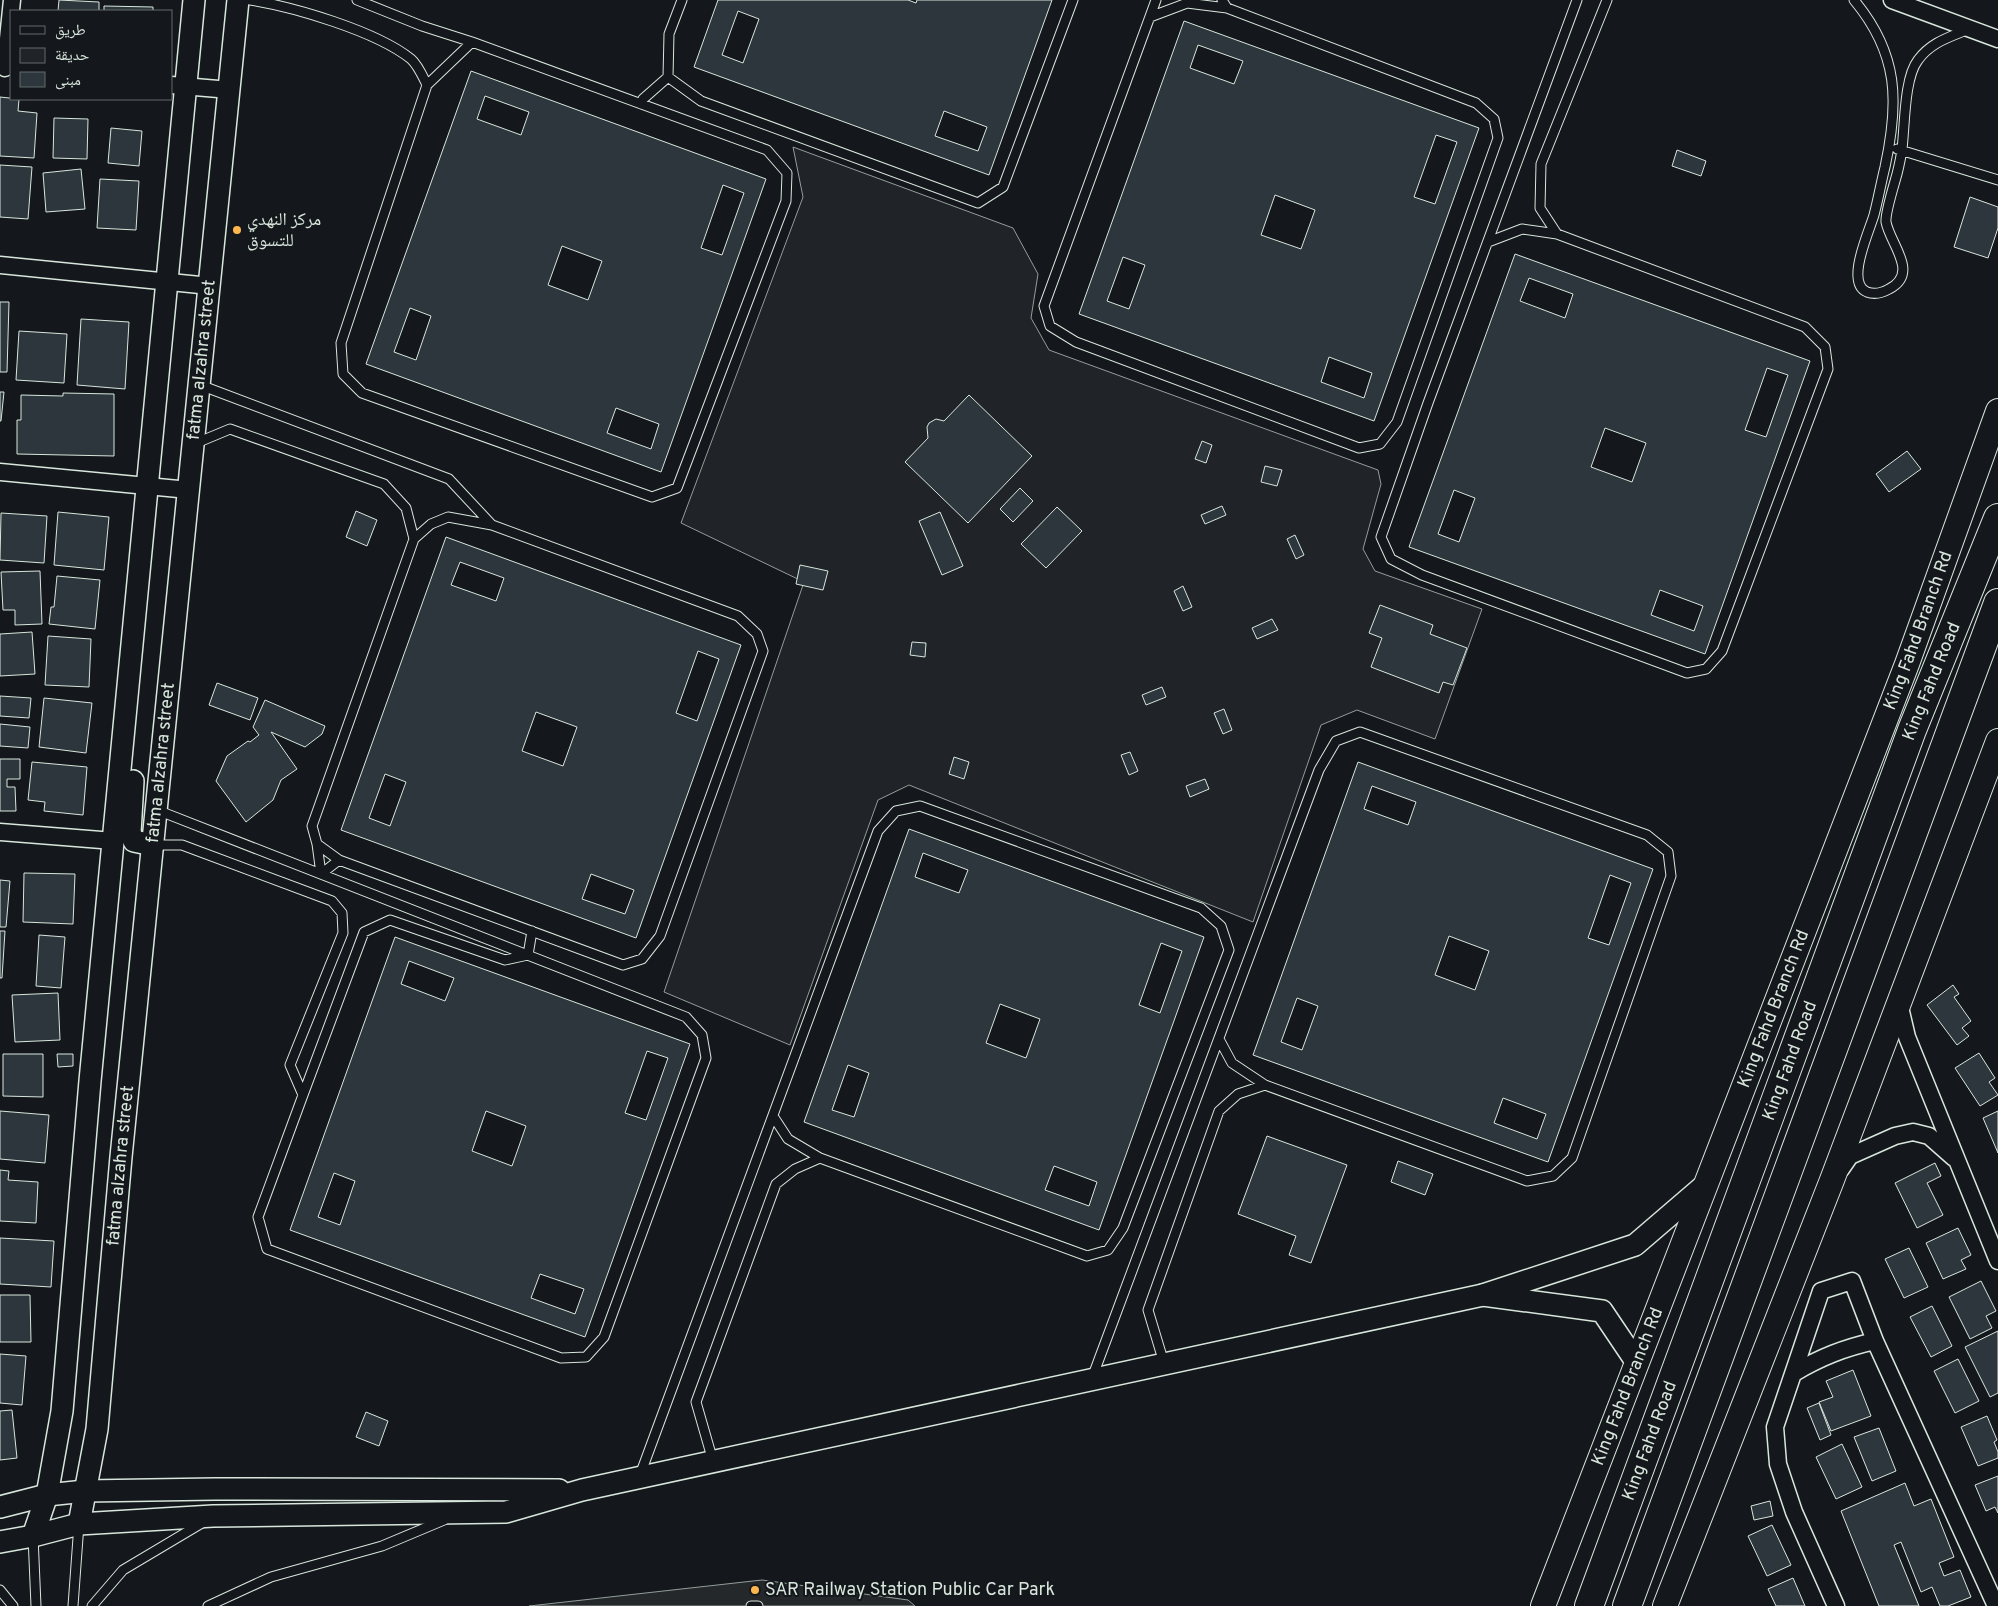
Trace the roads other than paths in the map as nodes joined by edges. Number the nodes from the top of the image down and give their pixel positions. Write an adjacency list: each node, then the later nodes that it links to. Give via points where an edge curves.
1 (194, 0): 22 (street)
2 (238, 0): 23 (street, fatma alzahra street)
3 (250, 0): 12 (lane)
4 (357, 0): 18 (lane)
5 (682, 0): 20 (lane, via 669,34)
6 (1073, 0): 20 (lane, via 1003,187 978,203 701,100)
7 (1156, 0): 14 (lane)
8 (1577, 0): 31 (lane)
9 (1607, 0): 30 (lane, via 1541,164 1540,208)
10 (1854, 0): 25 (lane, via 1863,10 1890,63 1894,107)
11 (1892, 0): 16 (street)
12 (274, 2): 21 (lane, via 379,40 413,60)
13 (1224, 4): 14 (lane, via 1187,3); 14 (lane, via 1476,103 1494,119 1498,138 1397,422 1380,444 1359,448 1076,342 1050,326 1044,306)
14 (1150, 17)
15 (10, 19): 19 (street)
16 (1971, 28): 17 (street); 26 (lane, via 1928,48 1917,61 1906,102)
17 (1998, 39)
18 (472, 42): 21 (lane); 24 (lane)
19 (5, 68)
20 (668, 77): 24 (lane)
21 (428, 85): 24 (lane, via 341,342 343,374 362,393 652,497 677,488 786,201 788,173 766,150)
22 (178, 86): 23 (street); 33 (street)
23 (230, 90): 34 (street, fatma alzahra street)
24 (641, 104)
25 (1889, 146): 26 (lane); 28 (lane)
26 (1902, 150): 27 (lane); 29 (lane)
27 (1998, 180)
28 (1873, 219): 29 (lane); 29 (lane, via 1857,278 1860,287 1874,294 1891,289 1903,272)
29 (1886, 221)
30 (1556, 234): 31 (lane, via 1522,229); 31 (lane, via 1805,327 1825,348 1828,368 1722,651 1706,669 1687,673 1422,575 1391,559 1381,537)
31 (1488, 242)
32 (0, 265): 33 (street)
33 (167, 281): 34 (street); 39 (street)
34 (210, 286): 35 (street, fatma alzahra street)
35 (200, 385): 37 (street, fatma alzahra street); 42 (lane, via 449,479)
36 (1998, 411): 63 (main road, King Fahd Branch Rd, via 1907,664)
37 (194, 444): 40 (street, fatma alzahra street); 43 (lane, via 230,428 384,484 406,508)
38 (0, 472): 39 (street)
39 (147, 486): 40 (street); 45 (street)
40 (189, 490): 47 (street, fatma alzahra street)
41 (1998, 518): 90 (highway, King Fahd Road, via 1912,730)
42 (492, 525): 43 (lane, via 448,517 431,524); 53 (lane, via 738,616 757,634 763,651 660,936 642,959 623,965)
43 (414, 539): 50 (lane, via 312,826)
44 (1998, 604): 91 (highway, King Fahd Road)
45 (126, 706): 49 (street); 51 (street, via 133,779 130,833 134,842)
46 (1998, 741): 55 (main road)
47 (157, 810): 51 (street, fatma alzahra street); 54 (lane)
48 (0, 832): 49 (street)
49 (114, 841): 75 (street, via 62,1410)
50 (317, 844): 52 (lane); 52 (lane, via 321,874)
51 (153, 845): 58 (lane, via 182,845 332,901 342,913 343,933 290,1065); 74 (street, fatma alzahra street, via 97,1429)
52 (339, 860): 53 (lane)
53 (532, 931): 54 (lane)
54 (528, 955): 58 (lane, via 505,960 390,920 364,932); 58 (lane, via 686,1017 702,1034 706,1058 604,1337 586,1357 561,1358 267,1249 258,1217)
55 (1899, 1003): 61 (street, via 1907,1038); 62 (main road)
56 (1219, 1039): 57 (lane, via 1232,1063); 57 (lane, via 1319,770 1336,741 1360,732 1647,835 1668,852 1671,876 1572,1158 1553,1176 1527,1180); 70 (lane)
57 (1265, 1085): 68 (lane, via 1238,1094 1219,1112 1212,1130 1148,1310)
58 (303, 1095)
59 (773, 1116): 60 (lane, via 788,1139); 60 (lane, via 878,831 896,811 920,806 1201,908 1221,926 1229,950 1123,1228 1108,1250 1088,1256); 72 (lane)
60 (820, 1158): 71 (lane, via 795,1169 776,1184 696,1402)
61 (1957, 1161): 62 (street, via 1929,1136 1913,1132 1850,1156); 64 (street)
62 (1832, 1180): 83 (main road)
63 (1706, 1184): 65 (street, via 1635,1245); 67 (main road, King Fahd Branch Rd)
64 (1998, 1260)
65 (1483, 1295): 67 (street, via 1602,1312); 68 (street)
66 (1875, 1341): 69 (street, via 1822,1357); 69 (street, via 1852,1281 1821,1291); 93 (street)
67 (1637, 1363): 89 (main road, King Fahd Branch Rd)
68 (1164, 1364): 70 (street)
69 (1794, 1373): 92 (street, via 1775,1427 1778,1464 1794,1512)
70 (1091, 1379): 71 (street)
71 (713, 1461): 72 (street)
72 (639, 1478): 73 (street)
73 (582, 1490): 74 (street); 77 (street, via 506,1512)
74 (85, 1491): 75 (street); 79 (street, fatma alzahra street)
75 (47, 1495): 76 (street); 80 (street)
76 (0, 1507)
77 (462, 1512): 78 (street); 88 (lane, via 382,1546 271,1577)
78 (213, 1516): 79 (street); 87 (lane, via 123,1570)
79 (79, 1524): 80 (street); 86 (lane)
80 (33, 1536): 81 (street); 85 (lane)
81 (0, 1542)
82 (0, 1590): 84 (lane)
83 (1665, 1604)
84 (13, 1606)
85 (36, 1606)
86 (73, 1606)
87 (92, 1606)
88 (208, 1606)
89 (1543, 1606)
90 (1589, 1606)
91 (1627, 1606)
92 (1836, 1606)
93 (1996, 1606)

